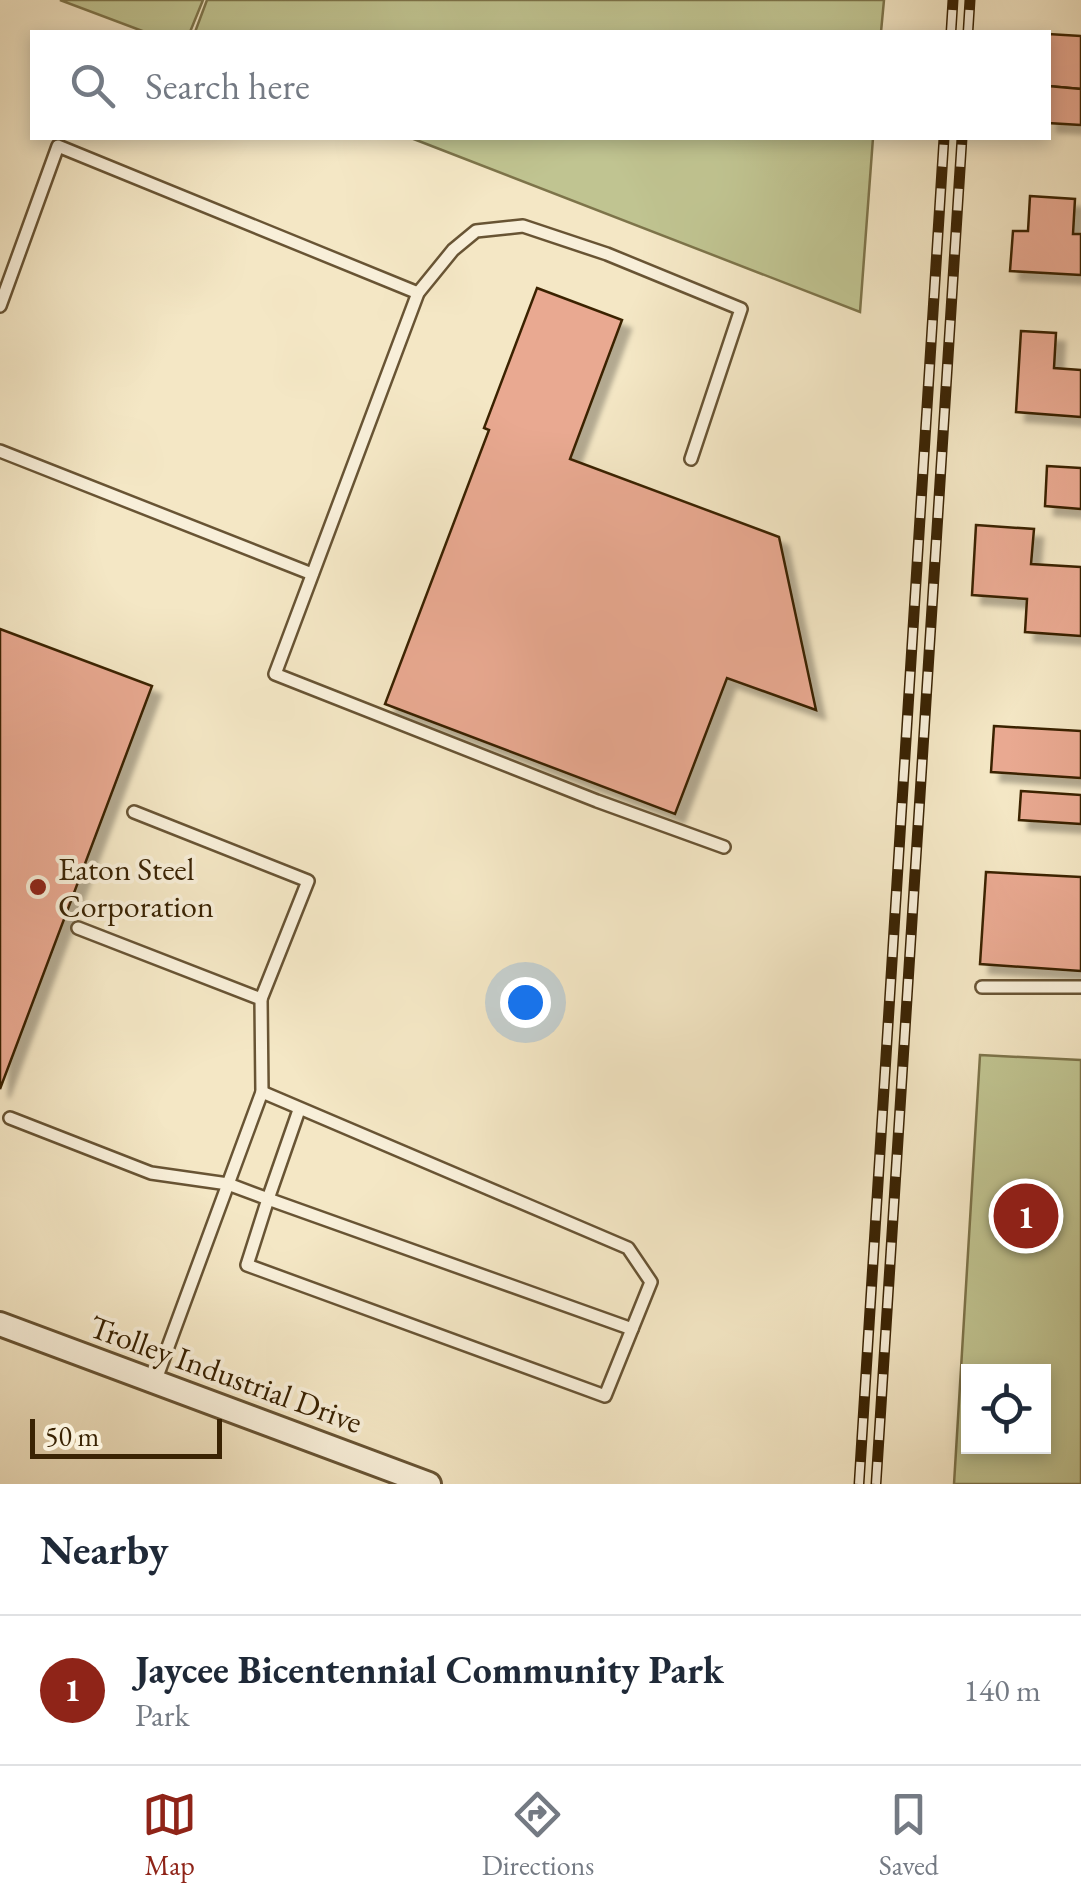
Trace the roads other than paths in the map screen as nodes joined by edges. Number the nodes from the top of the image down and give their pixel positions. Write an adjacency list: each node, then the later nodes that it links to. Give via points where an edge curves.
1 (418, 293): 2 (lane, via 58,146); 4 (lane, via 476,231 523,226 741,310); 5 (lane)
2 (0, 306)
3 (0, 451): 5 (lane)
4 (692, 459)
5 (312, 574): 7 (lane, via 275,674)
6 (134, 812): 11 (lane, via 308,881)
7 (724, 847)
8 (78, 928): 11 (lane)
9 (982, 987): 10 (lane)
10 (1081, 988)
11 (261, 999): 12 (lane)
12 (262, 1092): 13 (lane); 15 (lane)
13 (298, 1110): 16 (lane); 18 (lane, via 628,1248 651,1282)
14 (10, 1118): 15 (lane, via 150,1172)
15 (228, 1184): 16 (lane); 19 (lane)
16 (268, 1199): 18 (lane); 18 (lane, via 247,1265 606,1396)
17 (0, 1324): 19 (street, Trolley Industrial Drive)
18 (632, 1329)
19 (155, 1382): 20 (street, Trolley Industrial Drive)
20 (429, 1484)

